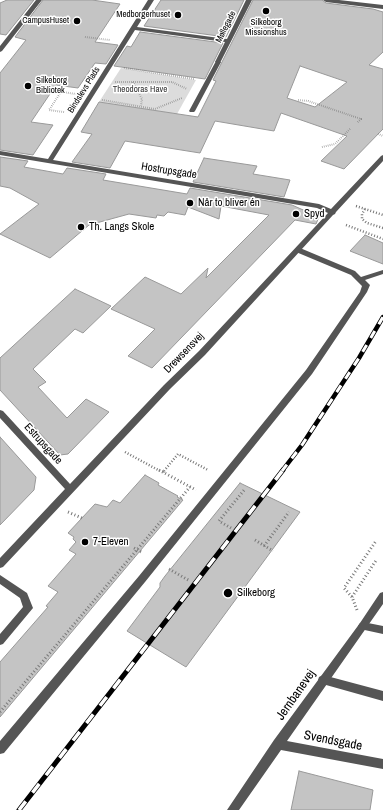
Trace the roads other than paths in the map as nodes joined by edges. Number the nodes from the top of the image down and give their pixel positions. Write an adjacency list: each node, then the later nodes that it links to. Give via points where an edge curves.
1 (39, 0): 8 (street)
2 (151, 0): 6 (street, Bindslevs Plads)
3 (250, 0): 7 (street, Møllegade)
4 (326, 0): 5 (street)
5 (383, 7)
6 (134, 28): 7 (street); 12 (street, Bindslevs Plads)
7 (229, 41): 9 (street, Møllegade)
8 (0, 50)
9 (192, 111)
10 (0, 153): 12 (street, Hostrupsgade)
11 (383, 157): 13 (street, Drewsensvej)
12 (49, 162): 13 (street, Hostrupsgade, via 314,205)
13 (333, 213): 14 (street, Drewsensvej)
14 (298, 250): 16 (street, via 353,273); 18 (street, Drewsensvej)
15 (383, 272): 16 (street)
16 (361, 279): 28 (street, via 366,285 363,292 309,372 142,579)
17 (0, 413): 18 (street, Estrupsgade)
18 (70, 489): 19 (street, Drewsensvej)
19 (0, 564)
20 (0, 579): 24 (street, via 24,596 28,608)
21 (383, 596): 22 (street, Jernbanevej)
22 (363, 626): 23 (street); 25 (street, Jernbanevej)
23 (383, 630)
24 (0, 641)
25 (323, 680): 26 (street); 27 (street, Jernbanevej)
26 (383, 696)
27 (278, 744): 29 (street, Svendsgade); 30 (street, Jernbanevej)
28 (0, 749)
29 (383, 764)
30 (232, 810)

